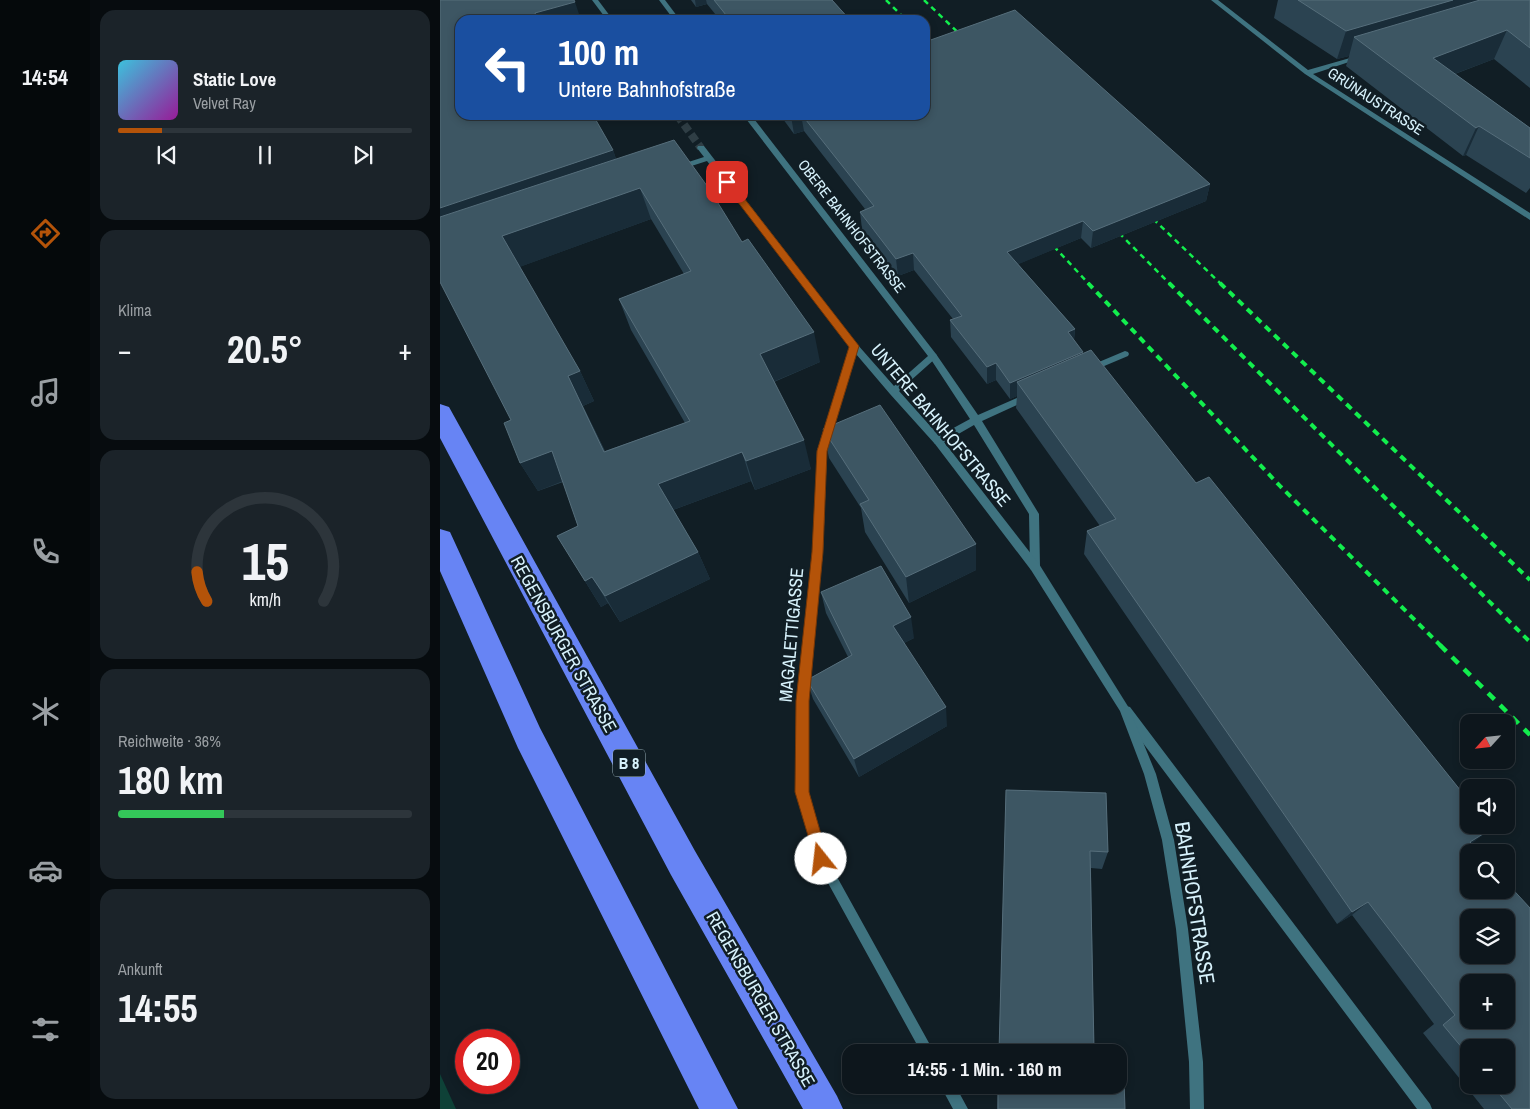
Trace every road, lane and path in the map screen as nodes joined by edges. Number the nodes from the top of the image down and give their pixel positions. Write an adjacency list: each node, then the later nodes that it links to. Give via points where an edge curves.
1 (595, 0): 4 (street)
2 (662, 0): 5 (street)
3 (1214, 0): 7 (street, GRÜNAUSTRASSE)
4 (606, 15)
5 (673, 15)
6 (1363, 56): 7 (street)
7 (1308, 73): 12 (street, GRÜNAUSTRASSE)
8 (751, 120): 15 (street, OBERE BAHNHOFSTRASSE)
9 (701, 148): 10 (street, UNTERE BAHNHOFSTRASSE)
10 (708, 158): 11 (street); 13 (street, UNTERE BAHNHOFSTRASSE)
11 (666, 173)
12 (1530, 217)
13 (854, 346): 17 (street, UNTERE BAHNHOFSTRASSE); 25 (street, MAGALETTIGASSE, via 822,451 818,552 803,701 802,792 821,859)
14 (1125, 354): 16 (street)
15 (933, 356): 17 (street); 20 (street, OBERE BAHNHOFSTRASSE)
16 (1082, 372)
17 (893, 392): 21 (street, UNTERE BAHNHOFSTRASSE)
18 (1038, 392): 20 (street)
19 (440, 414): 28 (main road, REGENSBURGER STRASSE / B 8, via 683,863)
20 (976, 420): 21 (street); 23 (street, OBERE BAHNHOFSTRASSE, via 1034,514)
21 (938, 441): 23 (street, UNTERE BAHNHOFSTRASSE)
22 (440, 540): 27 (main road, via 529,738)
23 (1035, 567): 24 (street, UNTERE BAHNHOFSTRASSE)
24 (1124, 708): 30 (street, BAHNHOFSTRASSE, via 1150,774 1168,840 1185,957 1196,1062); 31 (street)
25 (924, 1044)
26 (952, 1094): 29 (street)
27 (719, 1109)
28 (824, 1109)
29 (961, 1109)
30 (1197, 1109)
31 (1425, 1109)

